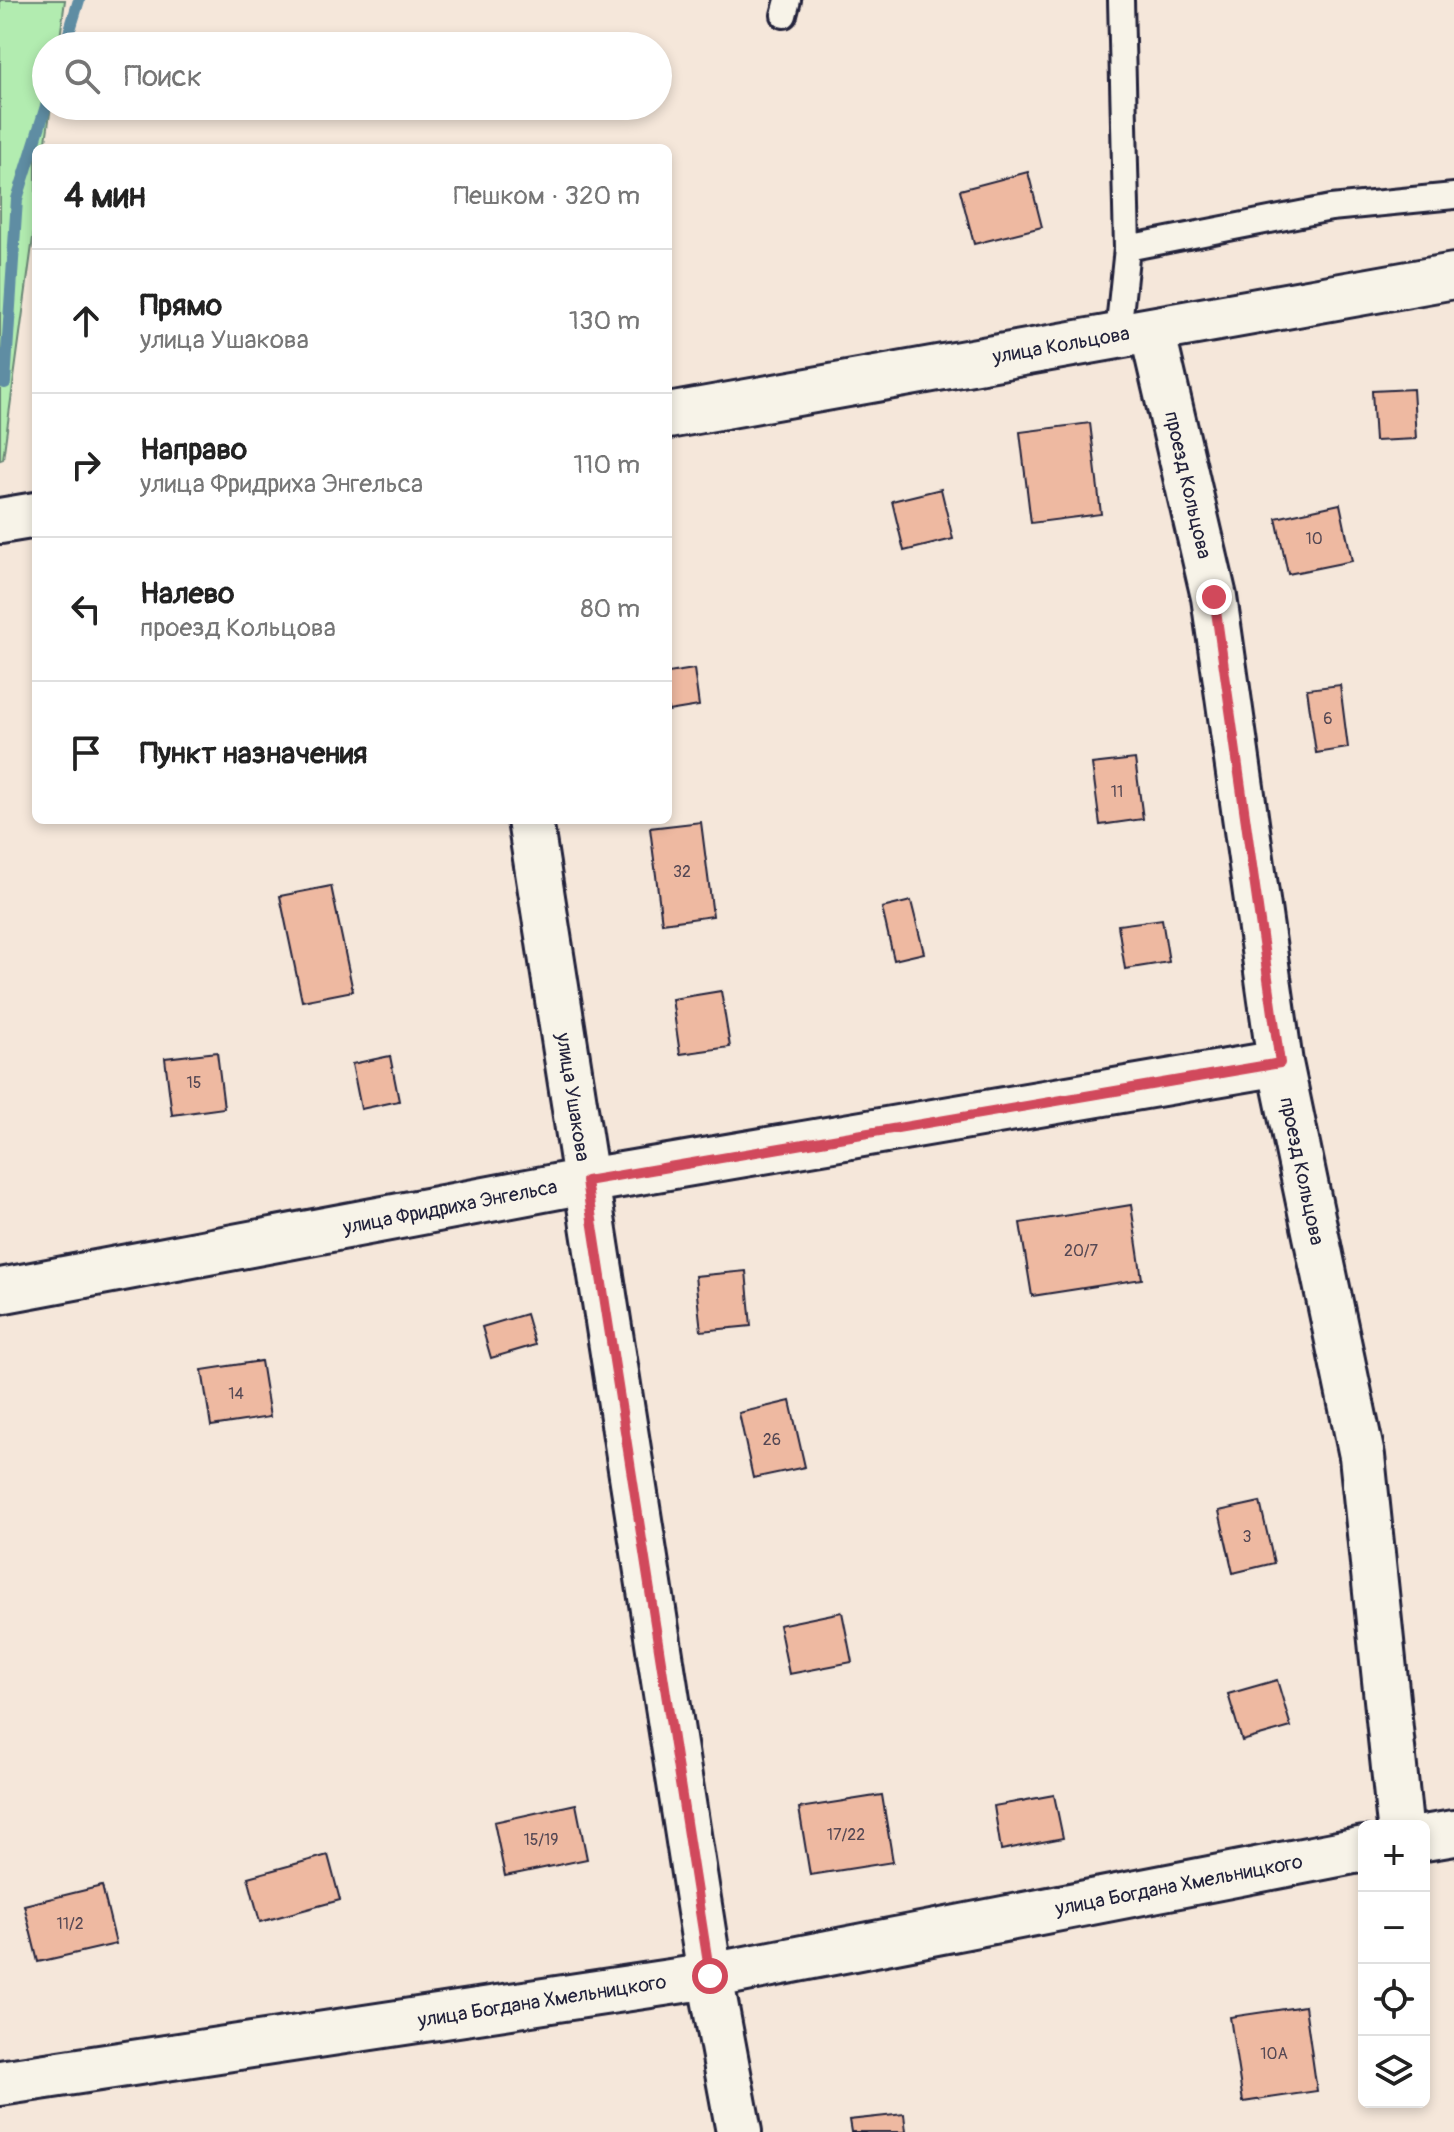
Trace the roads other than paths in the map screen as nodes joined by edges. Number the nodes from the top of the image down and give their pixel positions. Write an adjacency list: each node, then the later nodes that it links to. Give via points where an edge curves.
1 (1121, 0): 3 (lane)
2 (1454, 196): 3 (lane, via 1331,208)
3 (1127, 248): 5 (lane)
4 (1454, 276): 5 (street, улица Кольцова)
5 (1135, 332): 6 (street, улица Кольцова); 10 (street, проезд Кольцова, via 1214,597)
6 (672, 415)
7 (32, 516): 8 (street)
8 (0, 521)
9 (531, 824): 11 (street, улица Ушакова)
10 (1280, 1063): 11 (street, улица Фридриха Энгельса); 13 (street, проезд Кольцова, via 1362,1456)
11 (586, 1181): 12 (street, улица Фридриха Энгельса); 17 (street, улица Ушакова)
12 (0, 1291)
13 (1399, 1820)
14 (1454, 1833): 15 (street)
15 (1430, 1837)
16 (1358, 1850): 17 (street, улица Богдана Хмельницкого)
17 (710, 1976): 18 (street, улица Богдана Хмельницкого); 19 (street, улица Ушакова)
18 (0, 2083)
19 (739, 2132)

